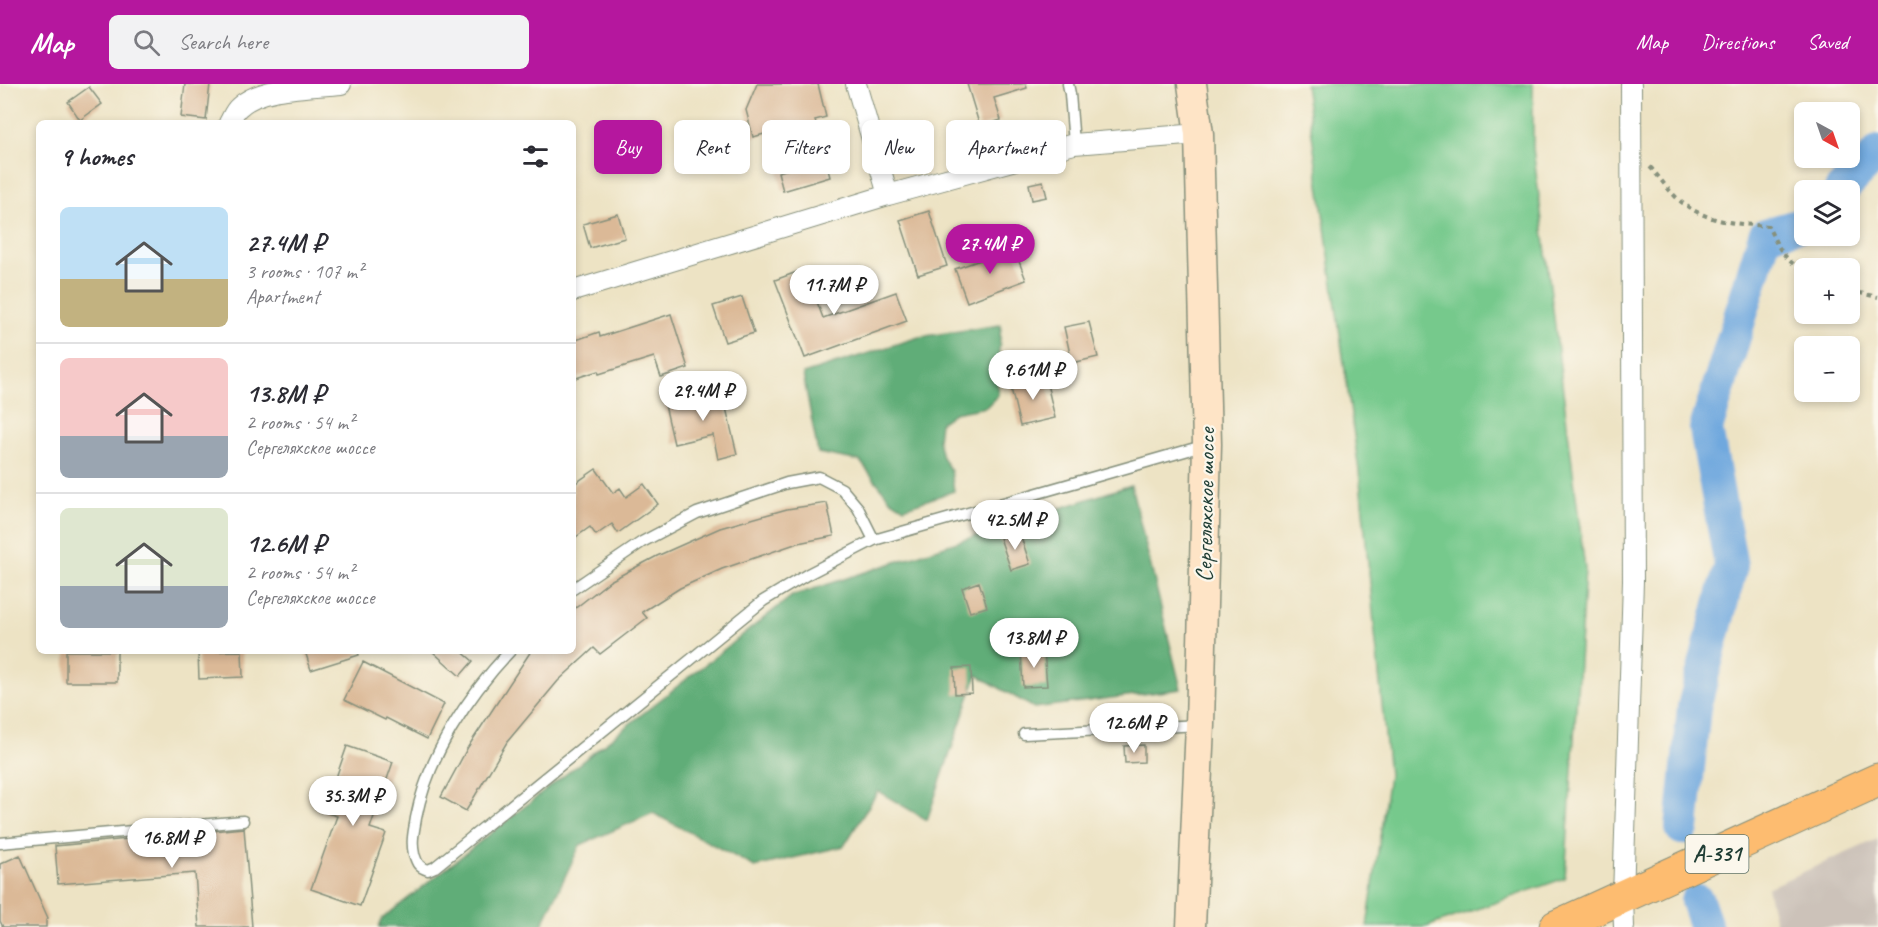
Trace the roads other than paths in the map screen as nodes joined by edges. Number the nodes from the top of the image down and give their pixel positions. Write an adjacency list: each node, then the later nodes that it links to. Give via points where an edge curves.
1 (341, 84): 6 (street, via 270,92 249,100)
2 (856, 84): 9 (street)
3 (1068, 84): 8 (lane)
4 (1192, 84): 7 (main road, Сергеляхское шоссе)
5 (1631, 84): 20 (street, via 1633,581)
6 (230, 120)
7 (1199, 134): 8 (street); 11 (main road, Сергеляхское шоссе)
8 (1074, 144): 9 (street)
9 (888, 195): 10 (street)
10 (576, 290)
11 (1207, 444): 12 (lane); 15 (main road, Сергеляхское шоссе)
12 (874, 540): 13 (lane, via 858,508 842,489 819,477 787,483 697,513 642,542); 14 (lane, via 763,602 435,867 421,868 411,842 420,797 460,715)
13 (576, 587)
14 (507, 654)
15 (1200, 725): 16 (lane); 21 (main road, Сергеляхское шоссе)
16 (1024, 734)
17 (1878, 780): 20 (highway, А-331)
18 (243, 820): 19 (lane)
19 (0, 843)
20 (1623, 912): 22 (highway, А-331)
21 (1191, 927)
22 (1556, 927)

